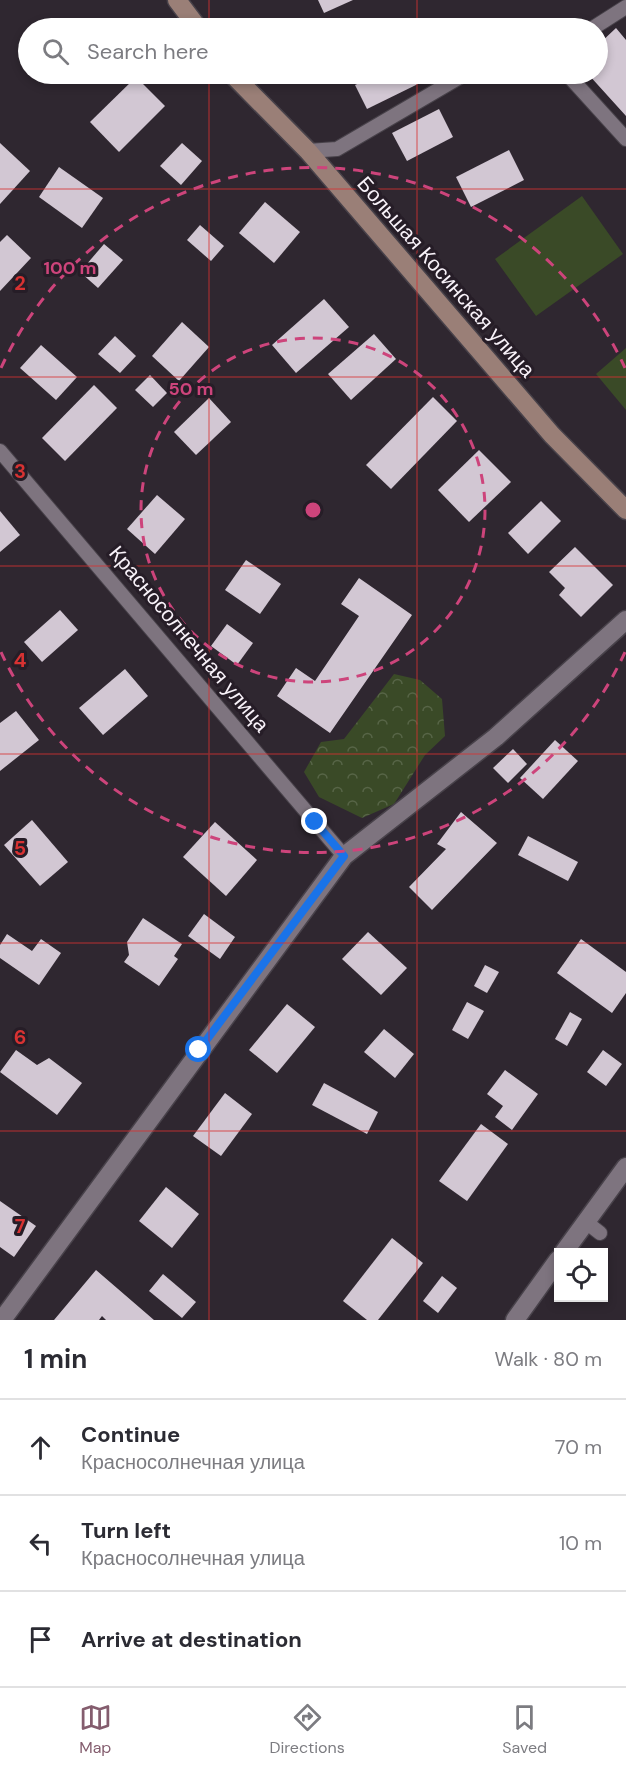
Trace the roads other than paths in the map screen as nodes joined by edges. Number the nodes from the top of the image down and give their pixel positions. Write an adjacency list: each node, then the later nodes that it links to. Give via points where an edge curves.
1 (177, 0): 3 (street)
2 (626, 7): 4 (lane)
3 (190, 18)
4 (608, 18)
5 (242, 84): 9 (street, Большая Косинская улица)
6 (448, 84): 9 (lane, via 337,149)
7 (576, 84): 8 (lane)
8 (626, 139)
9 (308, 151): 11 (street, Большая Косинская улица, via 552,435)
10 (0, 450): 13 (lane, Красносолнечная улица)
11 (626, 510)
12 (626, 620): 13 (street, via 496,737)
13 (344, 856): 17 (street)
14 (626, 1167): 15 (street, via 593,1228)
15 (569, 1248)
16 (554, 1266): 18 (street)
17 (2, 1320)
18 (515, 1320)

